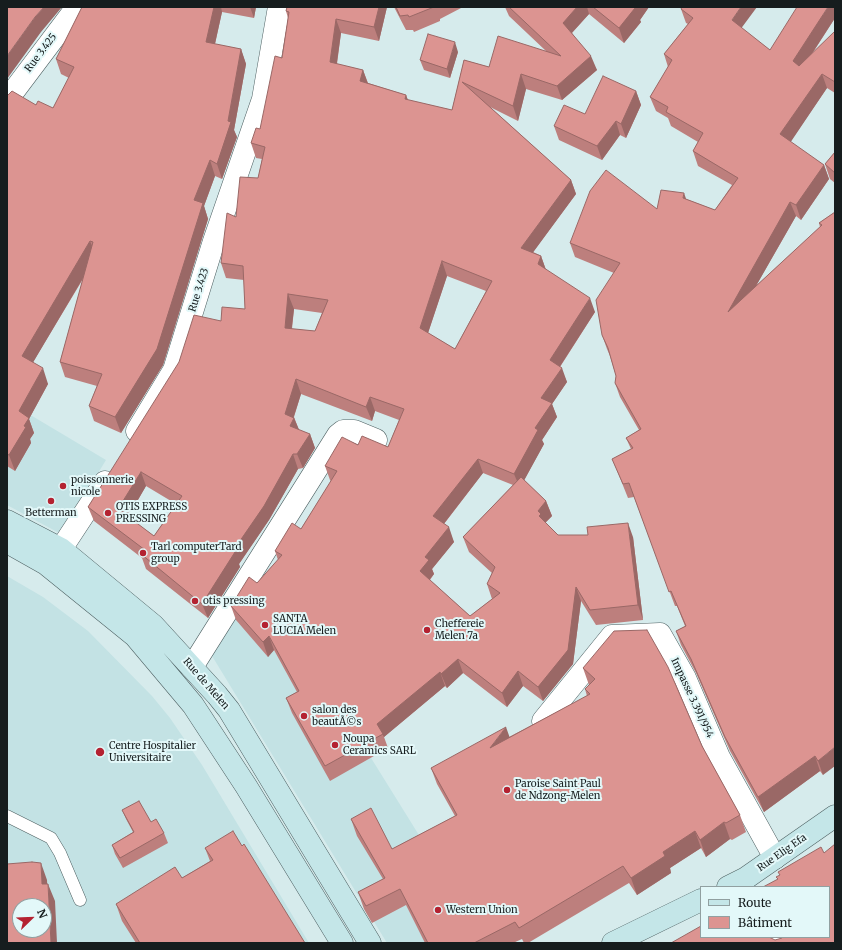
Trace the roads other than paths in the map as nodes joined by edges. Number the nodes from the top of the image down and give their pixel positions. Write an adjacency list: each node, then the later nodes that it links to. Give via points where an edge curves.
1 (76, 7): 3 (street, Rue 3.425)
2 (279, 7): 5 (street, Rue 3.423, via 263,99 214,241 174,370)
3 (8, 97)
4 (376, 440): 10 (street, via 354,431 343,431 338,435)
5 (128, 445)
6 (116, 465): 9 (street)
7 (7, 521): 9 (main road, Rue de Melen)
8 (7, 542): 18 (main road, via 46,564 135,636 193,705)
9 (61, 549): 10 (main road, Rue de Melen, via 153,624)
10 (192, 666): 19 (main road, Rue de Melen, via 229,710)
11 (543, 721): 14 (street, Impasse 3.391/954, via 612,636 660,634 685,678 719,757)
12 (7, 816): 16 (lane, via 51,838)
13 (835, 816): 14 (main road, Rue Elig Efa)
14 (775, 858): 15 (main road, Rue Elig Efa)
15 (742, 884)
16 (80, 900)
17 (700, 900): 20 (main road)
18 (342, 943)
19 (370, 943)
20 (613, 943)

